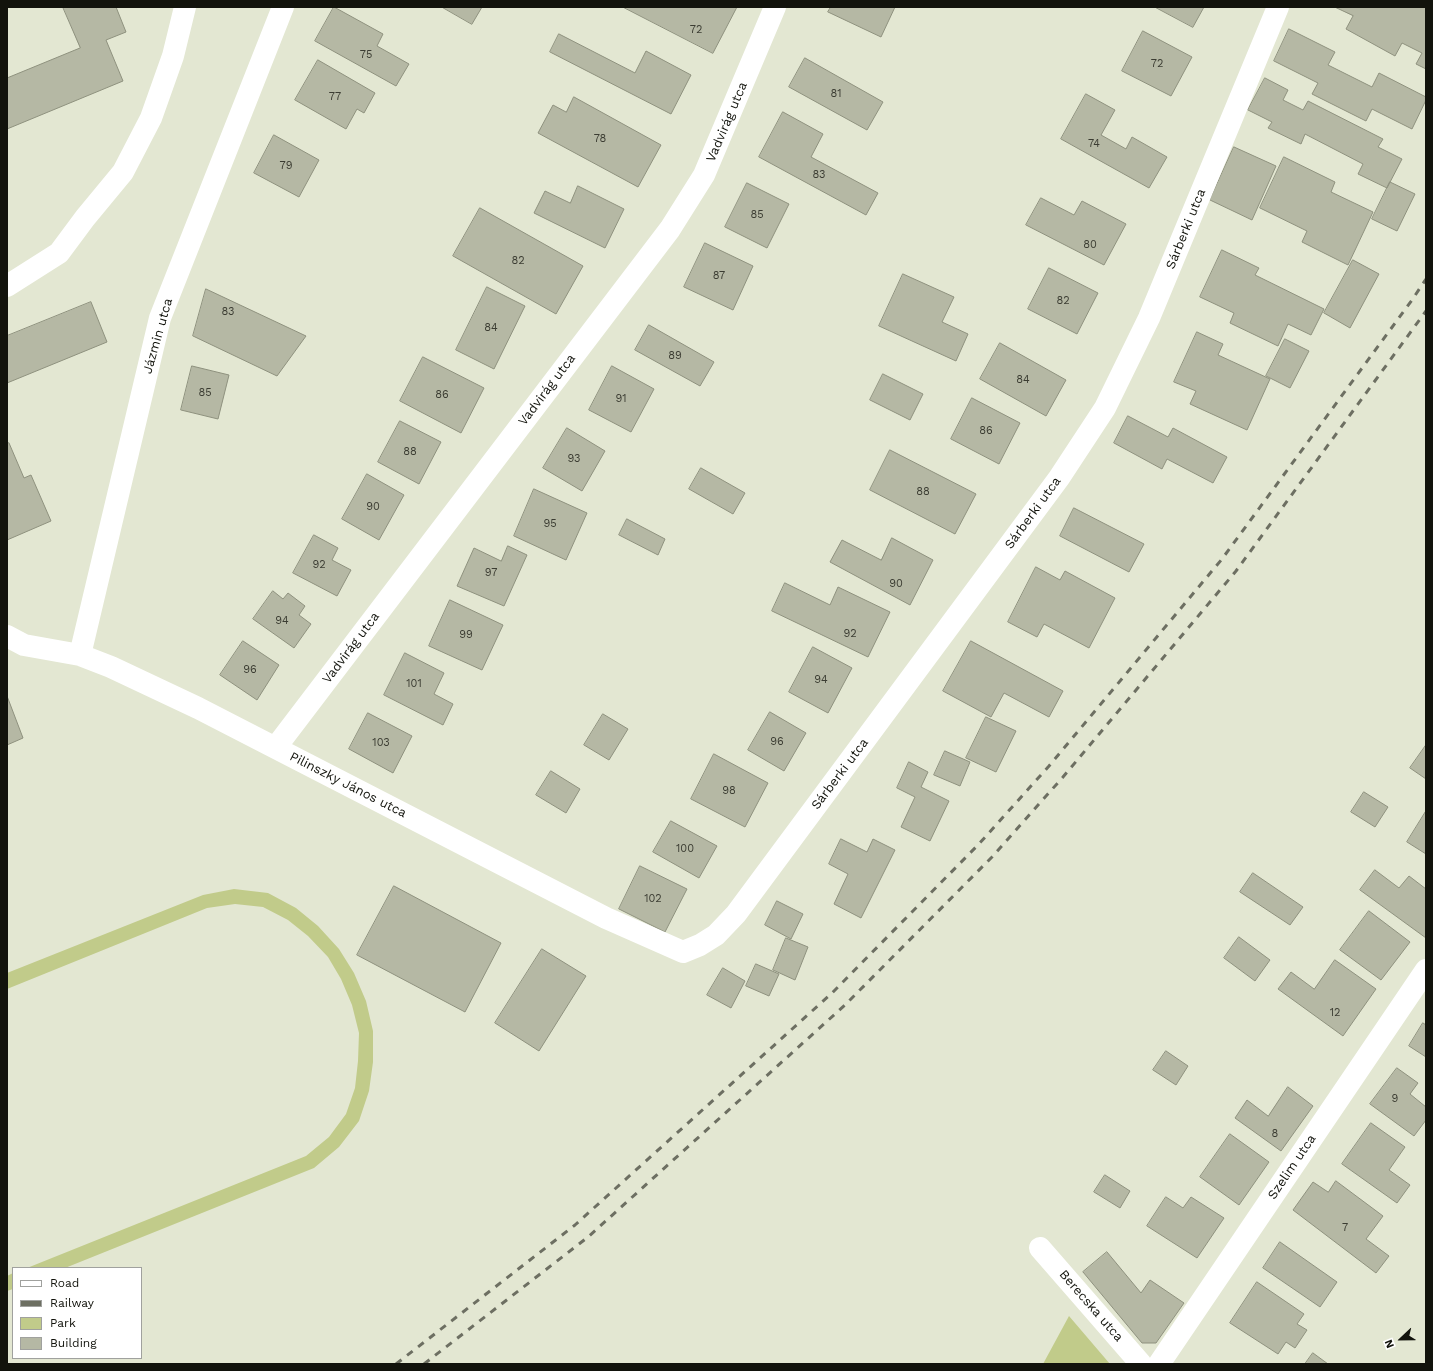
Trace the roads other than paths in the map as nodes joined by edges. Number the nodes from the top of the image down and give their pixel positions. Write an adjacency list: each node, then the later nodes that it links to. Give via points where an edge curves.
1 (185, 7): 5 (street, via 173,56 151,118 123,172 59,253)
2 (282, 7): 7 (street, Jázmin utca, via 160,318)
3 (775, 7): 8 (street, Vadvirág utca, via 704,175 670,229)
4 (1278, 7): 9 (street, Sárberki utca, via 1148,318 1104,408 1059,478 736,914 716,935)
5 (7, 286)
6 (7, 636): 7 (street, Pilinszky János utca, via 24,645)
7 (80, 655): 8 (street, Pilinszky János utca, via 111,667)
8 (276, 747): 9 (street, Pilinszky János utca, via 606,918)
9 (683, 952)
10 (1426, 970): 13 (street, Szelim utca)
11 (1040, 1248): 12 (street, Berecska utca)
12 (1141, 1364)
13 (1159, 1364)

